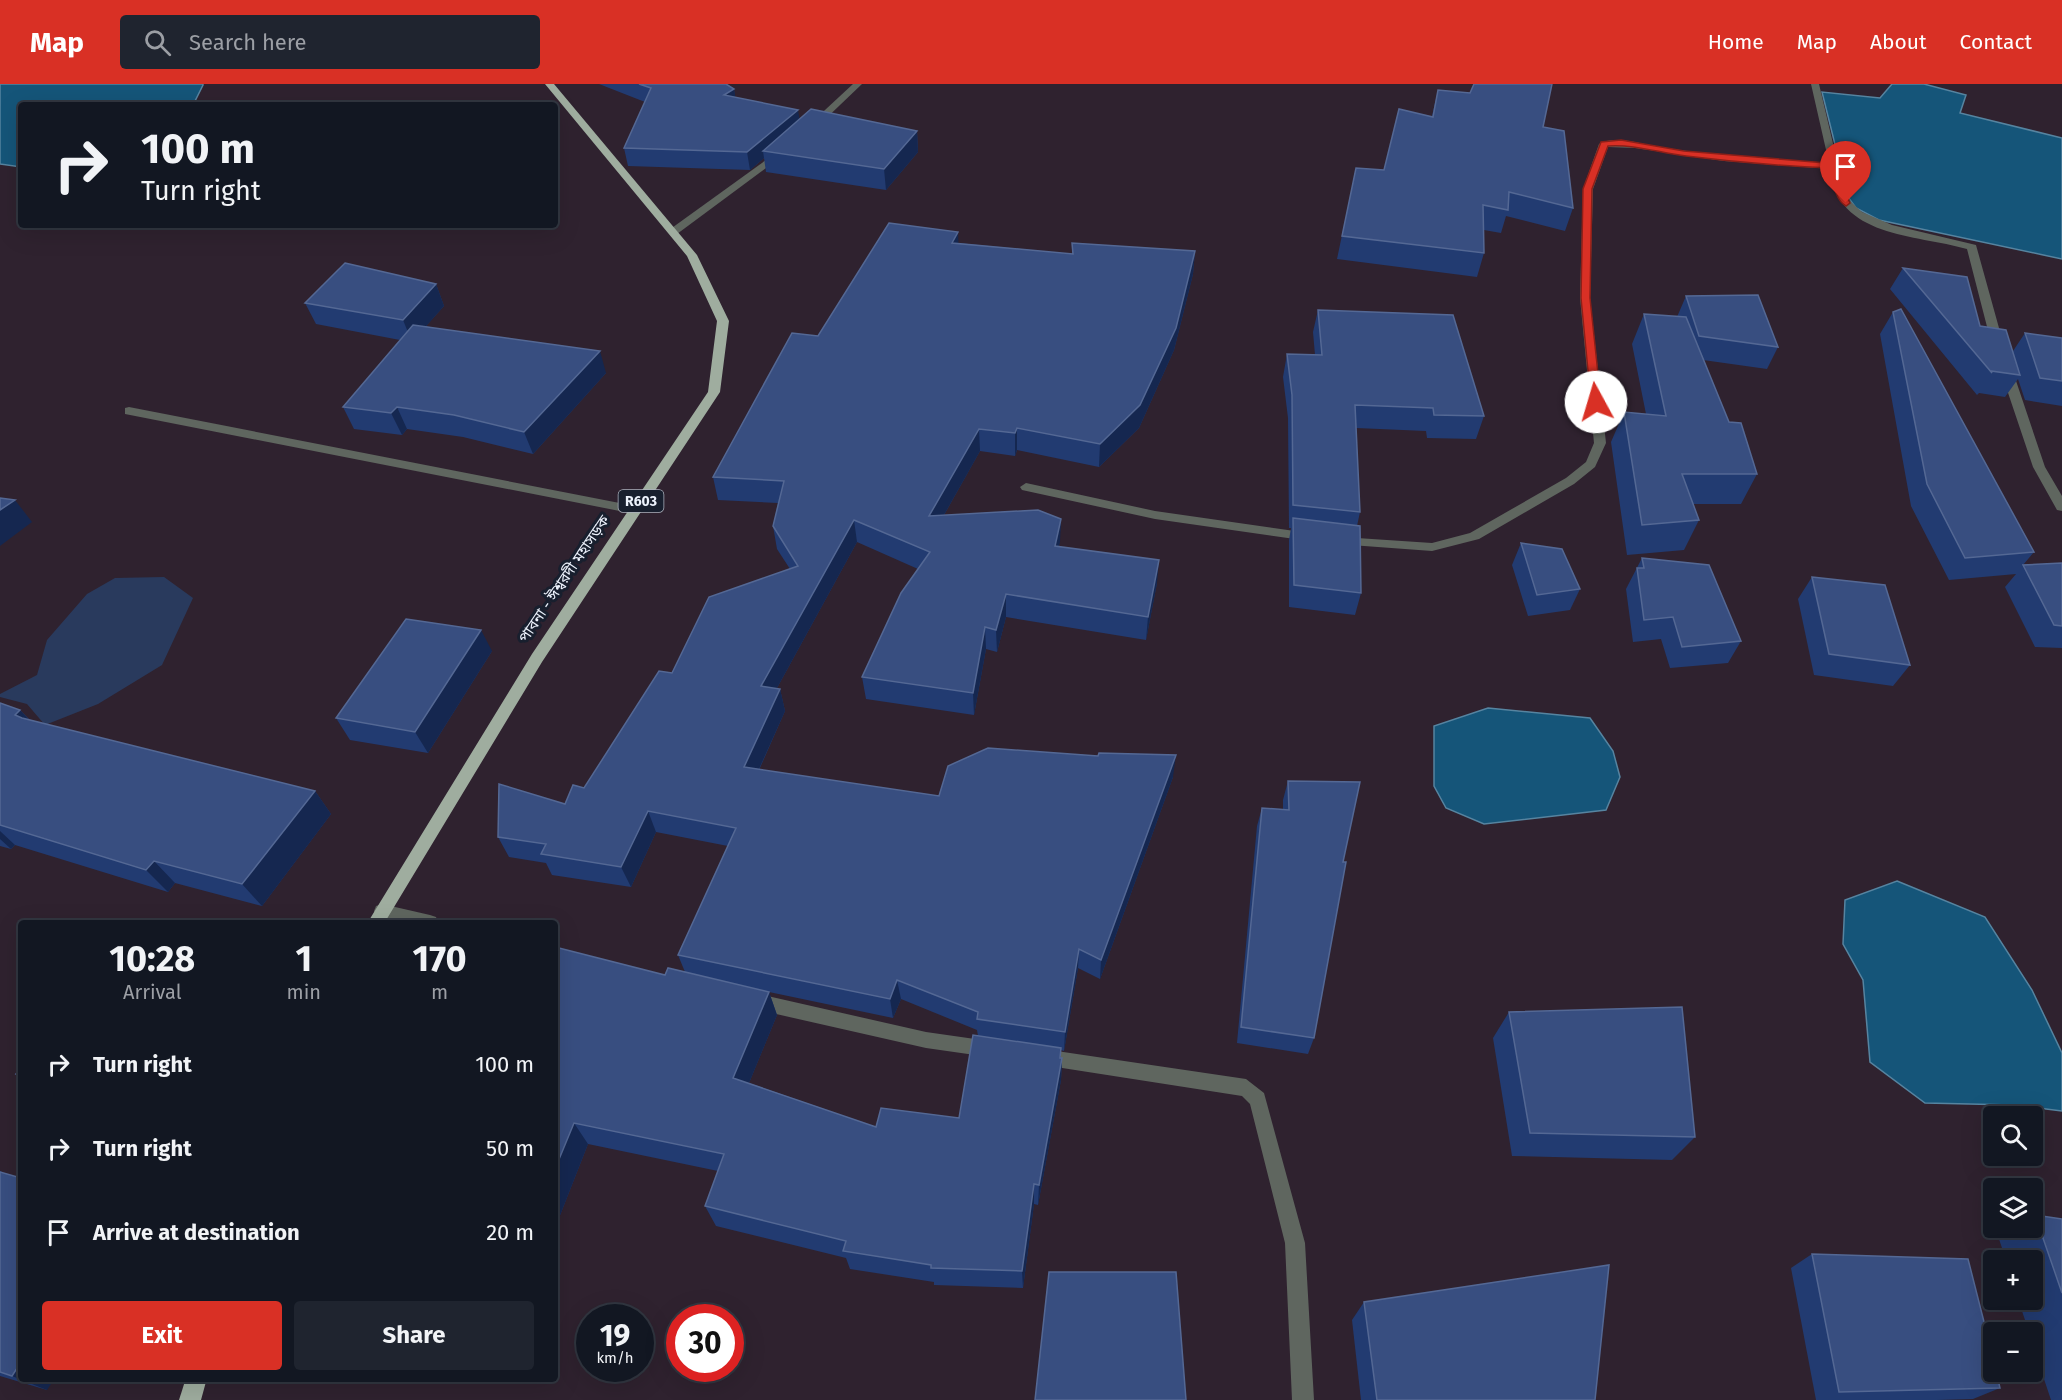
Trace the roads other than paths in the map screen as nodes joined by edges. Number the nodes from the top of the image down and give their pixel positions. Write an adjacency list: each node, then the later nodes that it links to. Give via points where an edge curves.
1 (549, 84): 7 (main road, পাবনা - ঈশ্বরদী মহাসড়ক / R603)
2 (858, 84): 4 (street)
3 (1815, 84): 6 (street)
4 (809, 129)
5 (791, 144): 7 (street)
6 (1835, 165): 9 (street, via 1684,154 1621,142 1604,144 1588,189 1586,298 1600,443 1591,464 1570,481 1473,536 1432,547 1328,539 1155,515); 10 (street, via 1836,182 1846,203 1858,215 1886,226 1972,247 1999,349 2039,467)
7 (673, 232): 11 (main road, পাবনা - ঈশ্বরদী মহাসড়ক / R603, via 692,255 723,321 714,392)
8 (129, 411): 11 (street)
9 (1026, 487)
10 (2062, 507)
11 (635, 510): 12 (main road, পাবনা - ঈশ্বরদী মহাসড়ক / R603, via 537,658)
12 (379, 917): 13 (street)
13 (409, 920)
14 (742, 999): 15 (street, via 926,1040)
15 (1003, 1051)
16 (1025, 1054): 19 (street, via 1246,1088 1258,1099 1295,1243)
17 (196, 1382): 18 (main road)
18 (190, 1400)
19 (1303, 1400)

